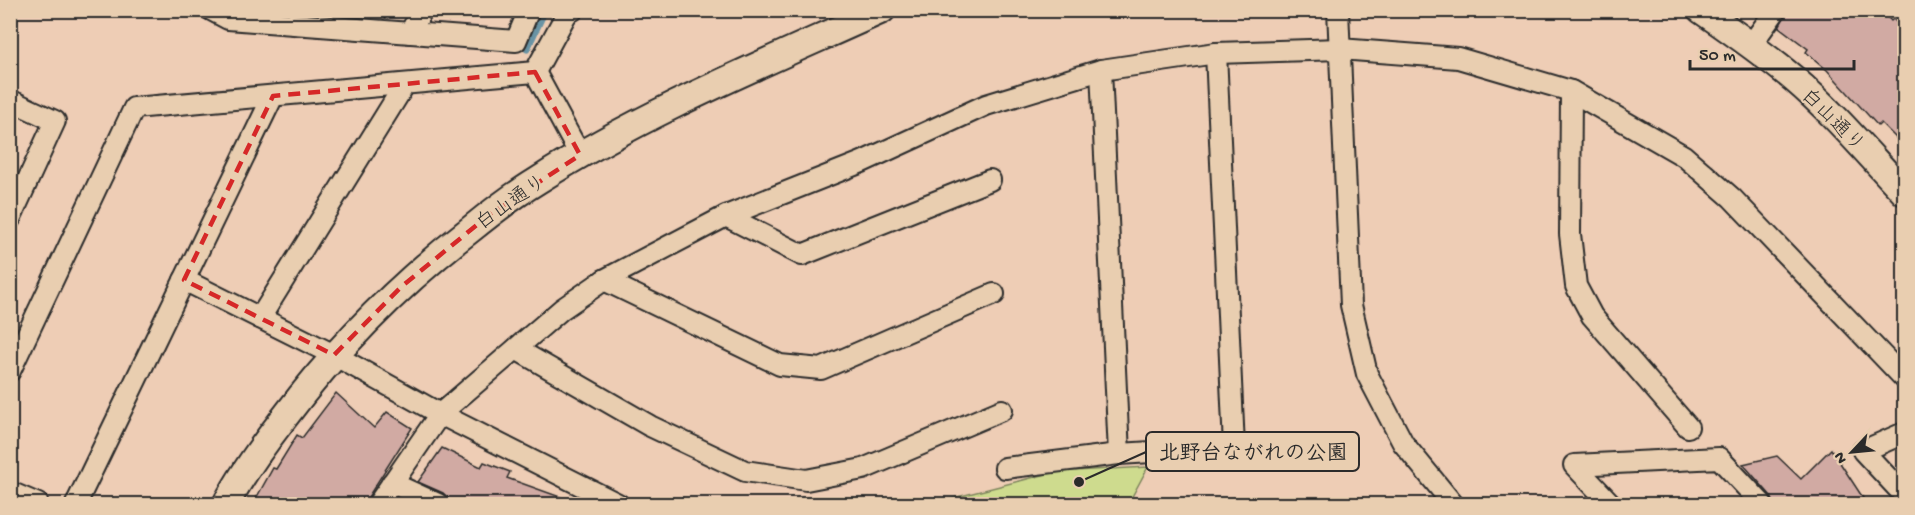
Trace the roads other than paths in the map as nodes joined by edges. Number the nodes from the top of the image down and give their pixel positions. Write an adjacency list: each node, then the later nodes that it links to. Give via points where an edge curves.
1 (211, 10): 9 (street, via 228,19)
2 (422, 10): 10 (street)
3 (529, 10): 10 (street, via 516,42)
4 (573, 10): 15 (street, via 567,13)
5 (882, 10): 20 (street, 白山通り, via 676,104)
6 (1338, 10): 12 (street)
7 (1701, 10): 11 (street, 白山通り)
8 (1776, 10): 11 (street)
9 (282, 17): 10 (street)
10 (410, 33)
11 (1751, 45): 22 (street, 白山通り, via 1832,115)
12 (1340, 49): 13 (street); 17 (street, via 1458,58); 48 (street, via 1351,305 1367,374 1403,443)
13 (1216, 53): 14 (street); 37 (street, via 1234,447)
14 (1101, 70): 23 (street, via 986,105 862,162); 37 (street)
15 (535, 72): 16 (street); 20 (street)
16 (405, 84): 18 (street); 28 (street)
17 (1571, 91): 32 (street, via 1684,156 1732,198); 35 (street, via 1570,234 1576,286 1592,316)
18 (273, 96): 25 (street); 31 (street, via 134,108)
19 (10, 100): 24 (street, via 55,121)
20 (580, 155): 30 (street, 白山通り, via 535,182 443,250)
21 (990, 180): 23 (street, via 802,255)
22 (1905, 192)
23 (726, 216): 26 (street)
24 (10, 219)
25 (184, 280): 28 (street); 43 (street)
26 (604, 280): 27 (street, via 780,365 821,369); 29 (street, via 562,309)
27 (994, 294)
28 (260, 318): 30 (street)
29 (516, 349): 33 (street, via 650,426 745,471 806,480 863,469); 34 (street)
30 (334, 355): 34 (street); 44 (street, 白山通り, via 266,441)
31 (10, 371)
32 (1905, 378)
33 (1002, 410)
34 (440, 414): 39 (street); 47 (street)
35 (1688, 427)
36 (1905, 433): 41 (street, via 1863,451)
37 (1119, 454): 38 (street)
38 (1005, 468)
39 (392, 483): 45 (street); 46 (street)
40 (10, 492): 42 (street)
41 (1905, 495)
42 (38, 504)
43 (75, 504)
44 (226, 504)
45 (378, 504)
46 (438, 504)
47 (618, 504)
48 (1453, 504)
49 (1611, 504): 50 (street, via 1574,465 1719,458)
50 (1762, 504)

